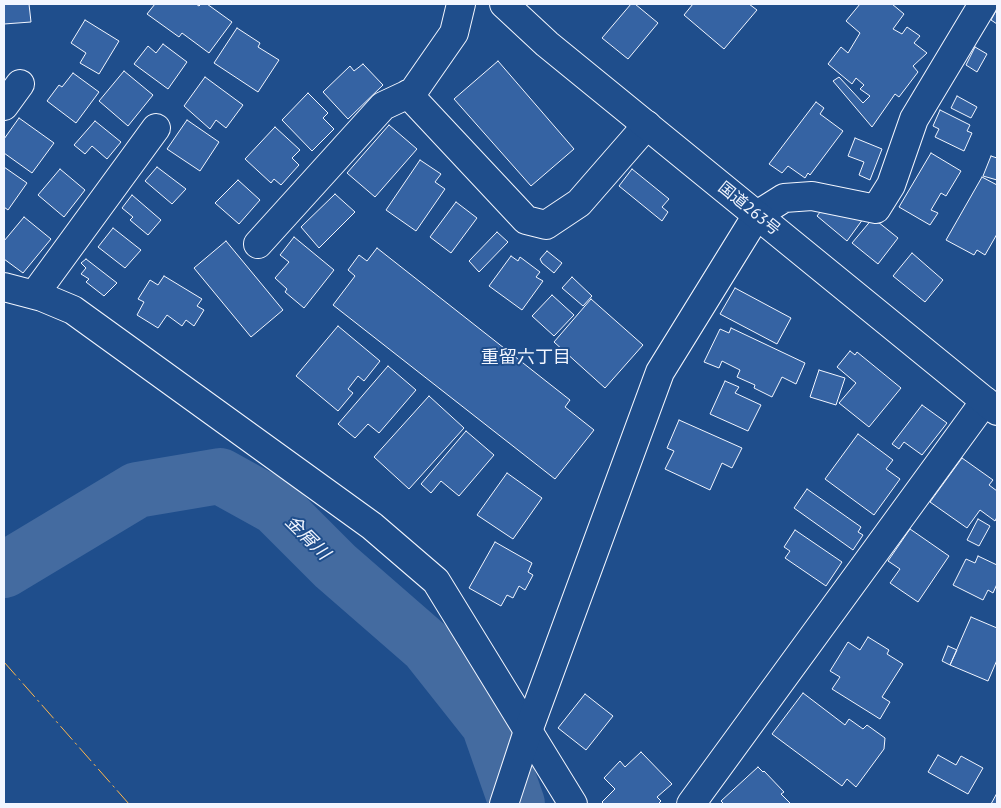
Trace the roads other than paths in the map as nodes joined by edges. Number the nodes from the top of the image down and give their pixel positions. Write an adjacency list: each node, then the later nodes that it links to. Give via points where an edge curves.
1 (461, 4): 5 (main road, via 454,33 413,92)
2 (504, 4): 7 (main road, 国道263号, via 547,44)
3 (983, 4): 9 (main road, via 914,119 891,185 876,210 812,196 784,198)
4 (20, 84): 6 (main road)
5 (408, 94): 7 (main road, via 526,220 546,225 579,203); 10 (main road, via 384,106)
6 (4, 106)
7 (647, 125): 9 (main road, 国道263号)
8 (156, 128): 12 (main road)
9 (757, 215): 13 (main road, 国道263号); 14 (main road, via 660,372)
10 (258, 244)
11 (4, 287): 12 (main road)
12 (34, 295): 14 (main road, via 73,310 372,526 436,581)
13 (991, 406): 17 (main road)
14 (528, 731): 15 (main road); 16 (main road)
15 (504, 804)
16 (573, 804)
17 (691, 804)

